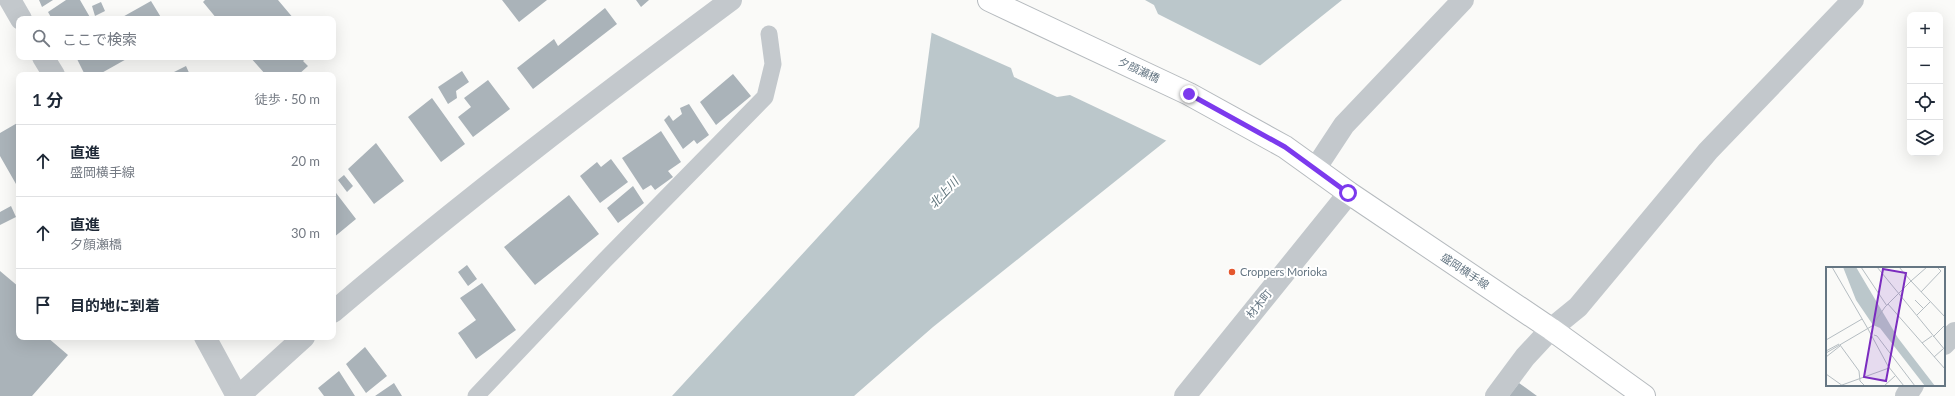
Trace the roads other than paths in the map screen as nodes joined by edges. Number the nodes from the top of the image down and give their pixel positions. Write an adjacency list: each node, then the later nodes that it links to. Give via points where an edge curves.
1 (10, 0): 6 (street)
2 (731, 0): 13 (street, via 559,128)
3 (989, 0): 10 (main road, 夕顔瀬橋, via 1189,94)
4 (1463, 0): 11 (street, via 1344,125)
5 (1853, 0): 14 (street, via 1708,152 1578,307)
6 (19, 16)
7 (769, 34): 21 (street, via 773,64 765,97 604,260)
8 (45, 60): 9 (street)
9 (52, 72)
10 (1285, 147): 11 (main road, 盛岡横手線)
11 (1315, 169): 12 (main road, 盛岡横手線)
12 (1348, 193): 14 (main road, 盛岡横手線); 22 (street, 材木町)
13 (336, 309)
14 (1550, 329): 23 (street); 24 (main road, 盛岡横手線)
15 (1955, 333): 18 (street)
16 (207, 340): 20 (street)
17 (301, 340): 20 (street)
18 (1945, 343)
19 (1912, 386): 25 (street)
20 (238, 396)
21 (476, 396)
22 (1185, 396)
23 (1496, 396)
24 (1644, 396)
25 (1906, 396)

